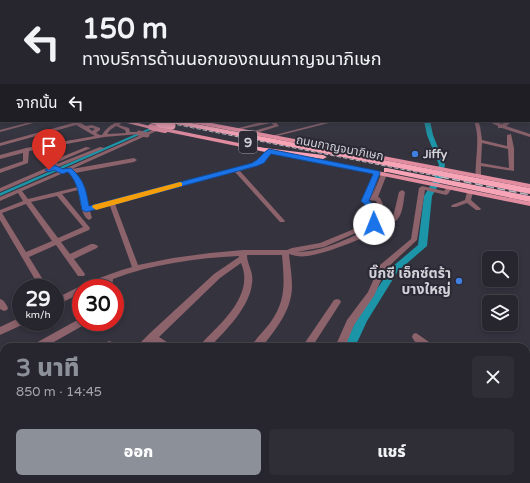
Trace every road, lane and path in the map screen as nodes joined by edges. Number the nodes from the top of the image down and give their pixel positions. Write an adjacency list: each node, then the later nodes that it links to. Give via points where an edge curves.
1 (35, 122): 19 (street)
2 (75, 122): 25 (street); 29 (street)
3 (120, 122): 14 (street)
4 (131, 122): 13 (main road)
5 (198, 122): 18 (main road)
6 (268, 122): 18 (street)
7 (273, 122): 21 (street, via 276,127)
8 (332, 122): 27 (street)
9 (476, 122): 28 (street)
10 (492, 122): 16 (street)
11 (510, 122): 16 (street)
12 (173, 123): 15 (highway, ถนนกาญจนาภิเษก / 9, bridge); 27 (highway, ถนนกาญจนาภิเษก / 9); 37 (street, via 127,141); 39 (highway, ถนนกาญจนาภิเษก / 9)
13 (148, 124): 15 (highway, ถนนกาญจนาภิเษก / 9)
14 (116, 125): 20 (street, via 127,129); 25 (street)
15 (161, 127): 23 (street, bridge); 34 (main road)
16 (500, 127): 22 (street)
17 (530, 128): 22 (street)
18 (237, 129): 21 (main road)
19 (0, 131)
20 (128, 133): 23 (street, bridge); 25 (street)
21 (254, 133): 27 (main road)
22 (519, 134): 26 (street)
23 (147, 135): 37 (street)
24 (509, 135): 33 (street)
25 (102, 136): 35 (street)
26 (530, 136)
27 (273, 139): 30 (highway); 43 (highway, ถนนกาญจนาภิเษก / 9)
28 (479, 142): 33 (street); 41 (street)
29 (0, 145)
30 (325, 147): 43 (main road)
31 (88, 148): 42 (street, via 56,161 54,163)
32 (102, 148): 42 (street)
33 (511, 148): 41 (street, via 512,170)
34 (260, 149): 36 (main road); 39 (highway)
35 (26, 150): 38 (street); 46 (street, via 26,162)
36 (269, 151): 45 (street, via 258,163); 47 (main road)
37 (101, 155): 44 (street)
38 (0, 157)
39 (323, 157): 50 (highway, ถนนกาญจนาภิเษก / 9)
40 (134, 160): 44 (street)
41 (478, 164): 48 (street)
42 (57, 169): 44 (street); 53 (street); 54 (street)
43 (431, 169): 49 (highway, ถนนกาญจนาภิเษก / 9)
44 (70, 170): 70 (street, via 81,186)
45 (236, 170): 65 (street); 74 (street)
46 (0, 171)
47 (380, 173): 50 (main road); 59 (street); 60 (street)
48 (478, 176): 49 (main road); 51 (main road)
49 (450, 181): 50 (highway, ถนนกาญจนาภิเษก / 9); 50 (street, via 446,193); 55 (highway, ถนนกาญจนาภิเษก / 9); 57 (main road); 62 (highway, ถนนกาญจนาภิเษก / 9)
50 (425, 184): 99 (street, via 422,188 414,240 383,267 371,294 350,323)
51 (530, 186)
52 (77, 189): 58 (street)
53 (0, 190)
54 (19, 191): 61 (street); 63 (street)
55 (530, 191)
56 (402, 192): 75 (street, via 396,218 392,221)
57 (470, 192): 64 (street); 66 (main road)
58 (58, 193): 63 (street); 76 (street, via 87,228)
59 (368, 198): 60 (street); 67 (street, via 365,201)
60 (375, 198): 67 (street, via 380,202)
61 (0, 199)
62 (530, 199)
63 (28, 201): 71 (street); 76 (street)
64 (468, 201): 68 (street); 69 (street)
65 (112, 203): 70 (street); 82 (street)
66 (530, 204)
67 (375, 205): 75 (street, via 385,216)
68 (454, 206)
69 (478, 209)
70 (86, 210): 73 (street)
71 (0, 212)
72 (0, 215): 79 (street)
73 (89, 218)
74 (282, 221)
75 (382, 221): 78 (street, via 376,228 324,250 300,255)
76 (57, 242): 79 (street); 81 (street)
77 (94, 246): 81 (street)
78 (287, 252): 80 (street); 97 (street, via 288,295 280,315)
79 (25, 256): 85 (street)
80 (243, 256): 84 (street, via 229,254 176,262); 91 (street, via 217,276); 96 (street, via 248,268 246,295 233,315)
81 (69, 258): 83 (street)
82 (135, 265)
83 (81, 274)
84 (109, 277): 86 (street)
85 (39, 279)
86 (104, 279)
87 (337, 302): 98 (street)
88 (12, 325): 90 (street)
89 (72, 327): 93 (street)
90 (0, 331)
91 (152, 337): 94 (street); 95 (street)
92 (416, 337): 100 (street)
93 (44, 343)
94 (146, 343)
95 (161, 343)
96 (208, 343)
97 (259, 343)
98 (310, 343)
99 (342, 343)
100 (424, 343)

